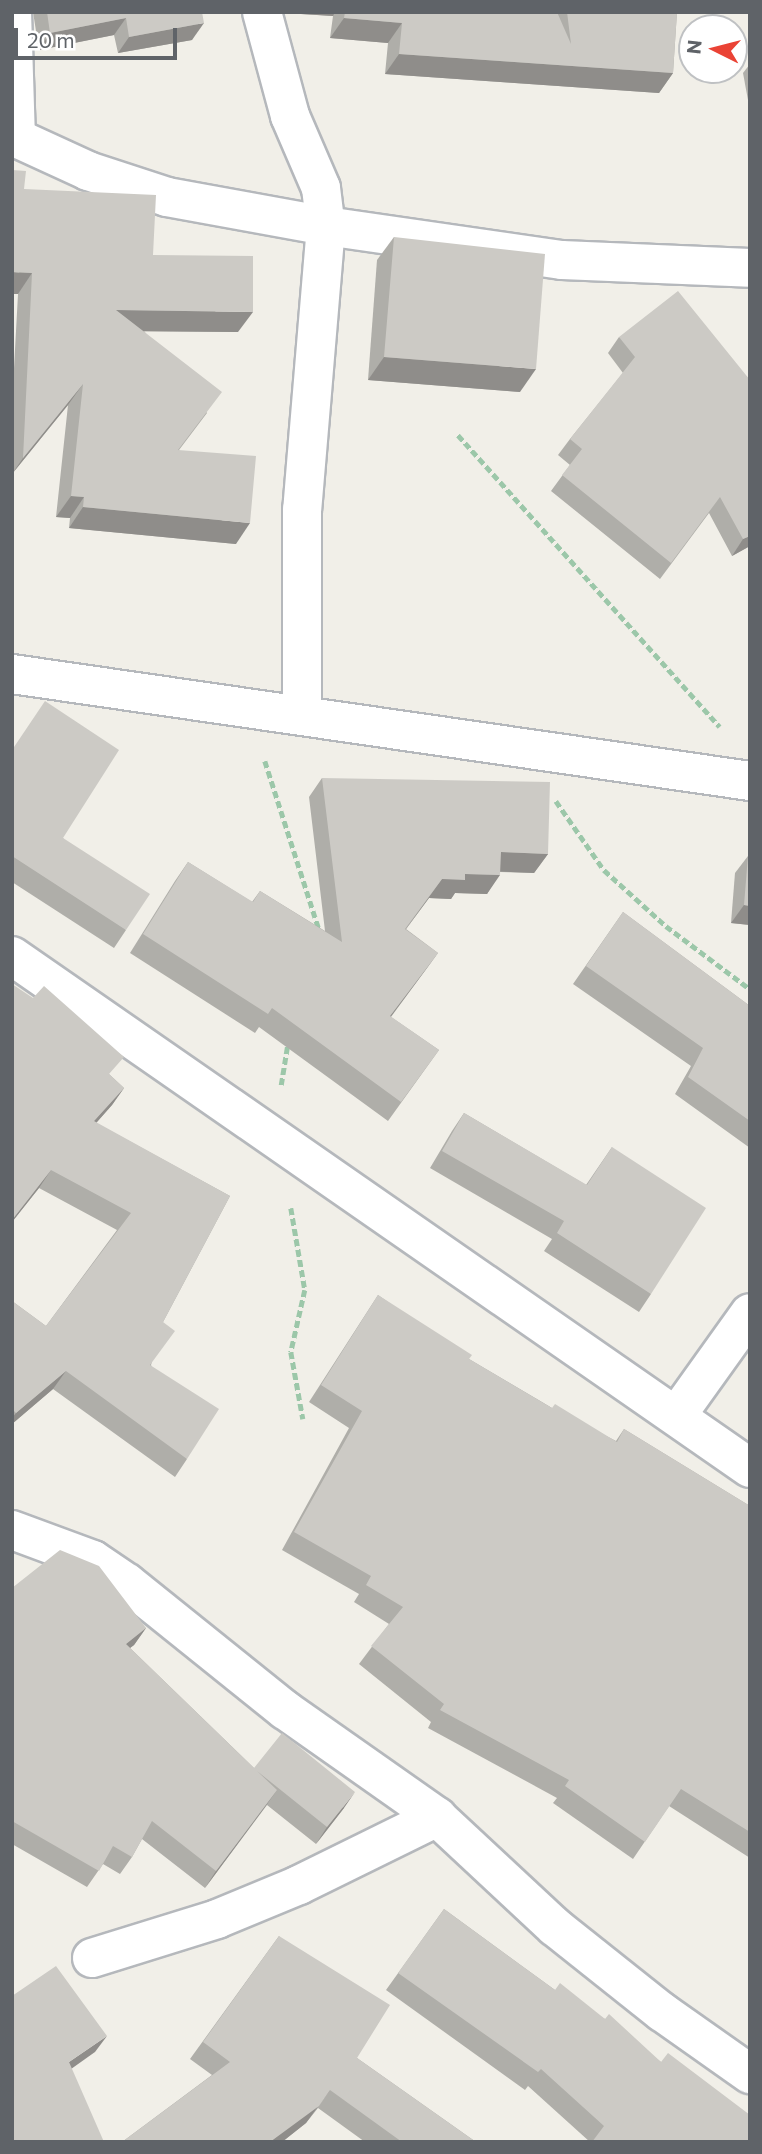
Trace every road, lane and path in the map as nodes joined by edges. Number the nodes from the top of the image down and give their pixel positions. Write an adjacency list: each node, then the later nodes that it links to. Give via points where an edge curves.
1 (12, 12): 3 (street)
2 (262, 12): 4 (street, via 290,116 321,188)
3 (14, 136): 4 (street, via 88,170 167,197)
4 (326, 226): 5 (street, via 562,260); 8 (street, via 302,509)
5 (750, 268)
6 (458, 435): 9 (path)
7 (12, 674): 8 (street)
8 (302, 716): 10 (street)
9 (726, 734)
10 (527, 747): 12 (street); 15 (path, via 568,822 604,870 666,926)
11 (254, 752): 13 (path, via 265,758)
12 (750, 781)
13 (321, 939)
14 (12, 956): 17 (street)
15 (750, 989)
16 (290, 1029): 17 (path, via 282,1068)
17 (280, 1139): 19 (street); 20 (path, via 305,1290 291,1352)
18 (750, 1313): 19 (street)
19 (677, 1415): 21 (street)
20 (303, 1419)
21 (750, 1468)
22 (12, 1530): 23 (street, via 93,1560 116,1575 285,1710)
23 (437, 1817): 24 (street, via 275,1895); 25 (street, via 555,1927)
24 (92, 1958)
25 (750, 2074)

